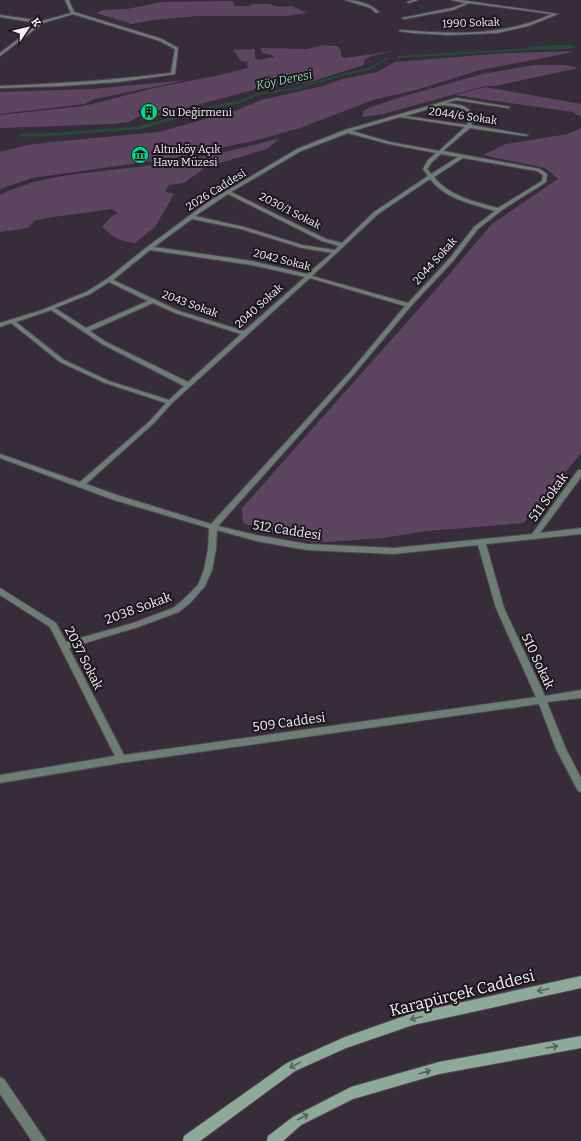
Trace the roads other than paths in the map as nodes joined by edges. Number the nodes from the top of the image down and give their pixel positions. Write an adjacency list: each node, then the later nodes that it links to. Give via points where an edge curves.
1 (67, 0): 8 (street)
2 (347, 0): 7 (street)
3 (416, 0): 5 (street)
4 (453, 0): 6 (street, 1990 Sokak)
5 (409, 2)
6 (469, 3): 10 (street, via 453,9); 12 (street, 1990 Sokak, via 556,14 498,32)
7 (377, 12)
8 (73, 13): 11 (street); 14 (street, via 161,40 177,48 173,74 154,78 62,85)
9 (0, 16): 11 (street)
10 (404, 18)
11 (42, 22): 13 (street)
12 (401, 31)
13 (0, 55)
14 (0, 87)
15 (440, 103): 16 (street, 2026 Caddesi, via 456,99); 17 (street, 2026 Caddesi); 18 (street, via 469,110)
16 (508, 107)
17 (397, 116): 18 (street, 2044/6 Sokak); 19 (street, 2026 Caddesi)
18 (469, 126): 20 (street, 2044/6 Sokak); 21 (street)
19 (347, 131): 21 (street, 2044 Sokak); 24 (street, 2026 Caddesi, via 299,150)
20 (526, 135)
21 (440, 152): 22 (street, 2044 Sokak); 23 (street, via 425,169)
22 (462, 156): 23 (street, 2040 Sokak); 25 (street, 2044 Sokak, via 538,170 545,174 544,182)
23 (430, 176): 25 (street, via 439,187 464,200); 27 (street, 2040 Sokak, via 376,213)
24 (229, 193): 26 (street, 2026 Caddesi); 27 (street, 2030/1 Sokak, via 324,240)
25 (498, 210): 33 (street, 2044 Sokak, via 476,228 452,259)
26 (191, 217): 28 (street, 2026 Caddesi); 29 (street, via 242,228 302,246)
27 (342, 246): 29 (street, 2040 Sokak)
28 (149, 248): 30 (street, 2042 Sokak, via 252,263); 31 (street, 2026 Caddesi)
29 (336, 252): 30 (street, 2040 Sokak)
30 (307, 276): 33 (street, 2042 Sokak); 38 (street, 2040 Sokak)
31 (109, 280): 32 (street, 2043 Sokak); 34 (street, 2026 Caddesi, via 88,293)
32 (152, 300): 37 (street); 38 (street, 2043 Sokak, via 177,312)
33 (408, 305): 44 (street, 2044 Sokak, via 352,373)
34 (51, 308): 35 (street, 2026 Caddesi); 37 (street)
35 (12, 321): 36 (street, 2026 Caddesi); 40 (street, via 62,361 107,382)
36 (0, 325)
37 (85, 331): 39 (street)
38 (245, 333): 39 (street, 2040 Sokak)
39 (188, 385): 40 (street, 2040 Sokak)
40 (170, 402): 43 (street, 2040 Sokak, via 152,422)
41 (0, 456): 43 (street, 512 Caddesi)
42 (581, 472): 46 (street, 511 Sokak)
43 (82, 485): 44 (street, 512 Caddesi)
44 (213, 527): 47 (street, 512 Caddesi, via 307,547 394,551); 49 (street, 2038 Sokak, via 208,570 201,586 176,610)
45 (581, 531): 46 (street, 512 Caddesi)
46 (534, 536): 47 (street, 512 Caddesi)
47 (481, 541): 51 (street, 510 Sokak, via 500,608)
48 (0, 590): 49 (street, 2037 Sokak, via 53,625)
49 (63, 646): 52 (street, 2037 Sokak)
50 (581, 694): 51 (street, 509 Caddesi)
51 (542, 700): 52 (street, 509 Caddesi); 54 (street, 510 Sokak, via 561,749)
52 (120, 759): 53 (street, 509 Caddesi)
53 (0, 779)
54 (581, 788)
55 (581, 982): 59 (main road, Karapürçek Caddesi, one-way to 59, via 413,1019 345,1043 291,1066)
56 (581, 1042): 60 (main road, one-way to 56, via 296,1121 351,1093 439,1068)
57 (0, 1083): 58 (street)
58 (40, 1141)
59 (189, 1141)
60 (272, 1141)

